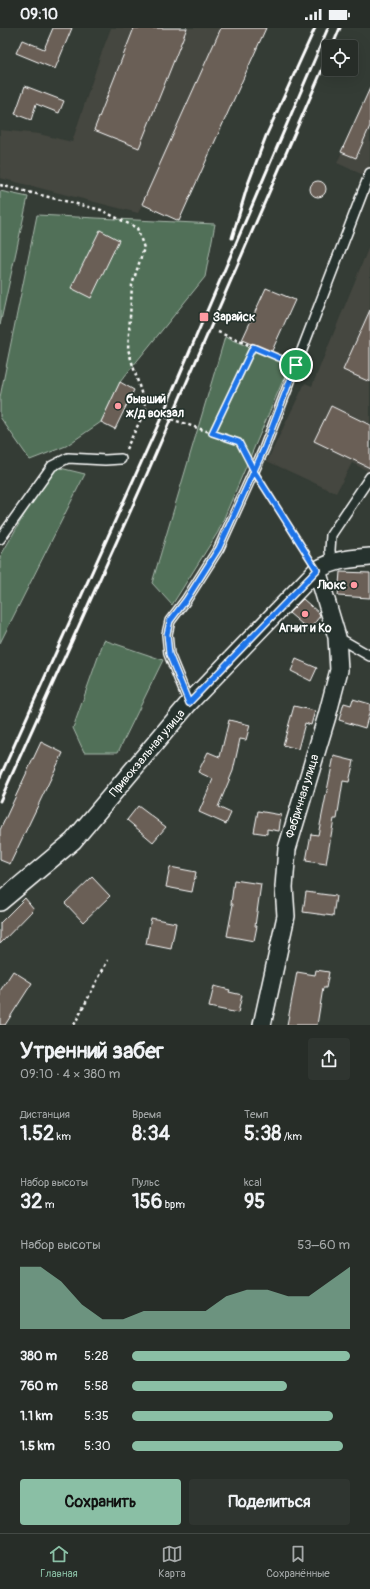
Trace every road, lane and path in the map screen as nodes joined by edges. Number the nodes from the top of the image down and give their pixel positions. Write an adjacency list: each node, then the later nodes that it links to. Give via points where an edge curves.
1 (370, 173): 5 (lane)
2 (0, 185): 6 (path, via 100,210 136,228 144,248 132,285 128,349)
3 (218, 332): 4 (path)
4 (253, 346): 5 (path); 7 (path)
5 (296, 365): 9 (lane)
6 (146, 409): 7 (path); 8 (path)
7 (212, 433): 9 (path, via 239,442)
8 (121, 458): 11 (lane, via 68,458 52,466)
9 (254, 471): 13 (path); 16 (lane, via 219,548 170,621 167,634 169,654)
10 (370, 477): 13 (lane, via 331,535 330,550)
11 (0, 539)
12 (370, 556): 13 (street, via 346,559)
13 (324, 566): 14 (street, Фабричная улица); 16 (street, Привокзальная улица)
14 (337, 637): 15 (lane); 20 (street, Фабричная улица, via 339,670 287,849 284,887 286,916)
15 (370, 656)
16 (189, 703): 17 (street, Привокзальная улица, via 73,841)
17 (0, 902)
18 (108, 960): 19 (path)
19 (74, 1025)
20 (262, 1025)

